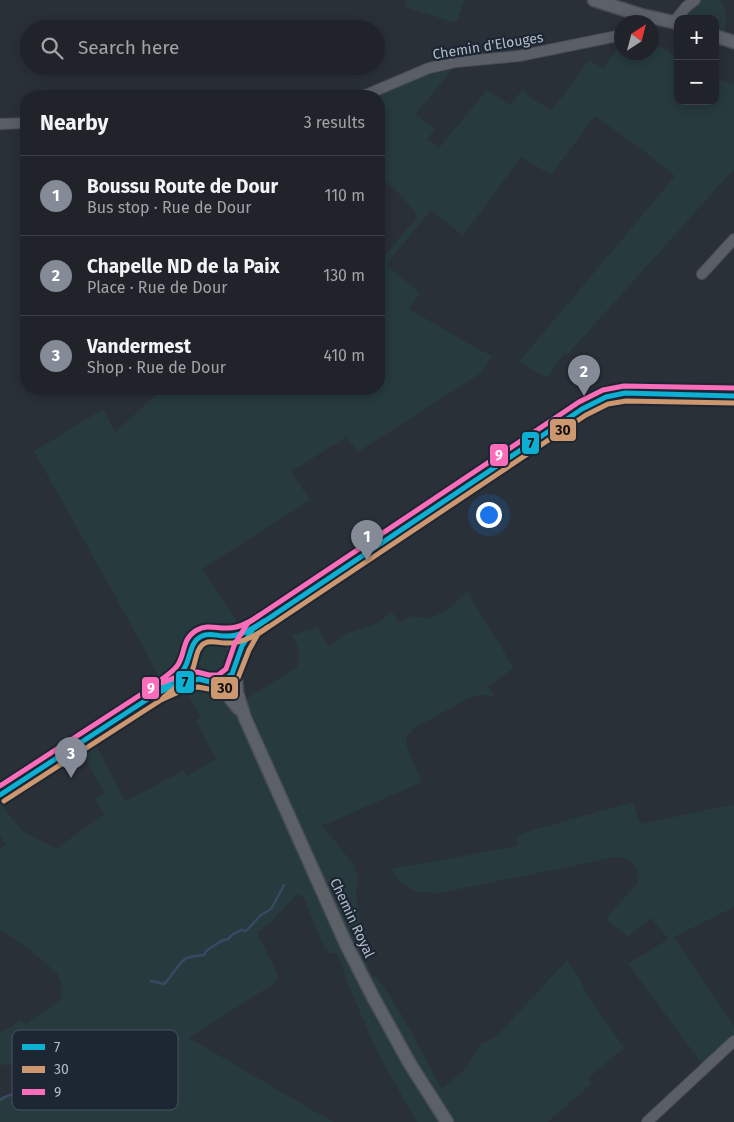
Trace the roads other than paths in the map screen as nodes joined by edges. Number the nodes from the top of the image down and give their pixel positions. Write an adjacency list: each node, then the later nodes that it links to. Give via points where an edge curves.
1 (594, 0): 4 (main road)
2 (620, 0): 5 (main road, via 644,8)
3 (695, 0): 6 (street)
4 (641, 15)
5 (652, 15)
6 (681, 15)
7 (659, 19): 8 (main road)
8 (674, 22)
9 (614, 37): 12 (street, Chemin d'Elouges, via 520,56 429,68)
10 (719, 37): 11 (main road)
11 (734, 42)
12 (377, 90)
13 (20, 123): 14 (street)
14 (0, 124)
15 (734, 239): 16 (street)
16 (702, 274)
17 (734, 396): 18 (main road, via 626,393 597,401)
18 (253, 629): 19 (main road); 21 (main road)
19 (224, 636): 20 (main road, via 202,636); 21 (main road, via 233,645)
20 (188, 654): 22 (main road, via 190,668); 23 (main road, via 185,667)
21 (236, 663): 22 (main road, via 232,674 221,682); 24 (main road, Chemin Royal, via 237,693)
22 (203, 681): 23 (main road, via 181,683); 24 (main road, Chemin Royal, via 225,692)
23 (158, 693): 25 (main road)
24 (245, 718): 27 (main road, Chemin Royal, via 346,944 410,1064)
25 (0, 795)
26 (734, 1041): 28 (street)
27 (447, 1122)
28 (647, 1122)

